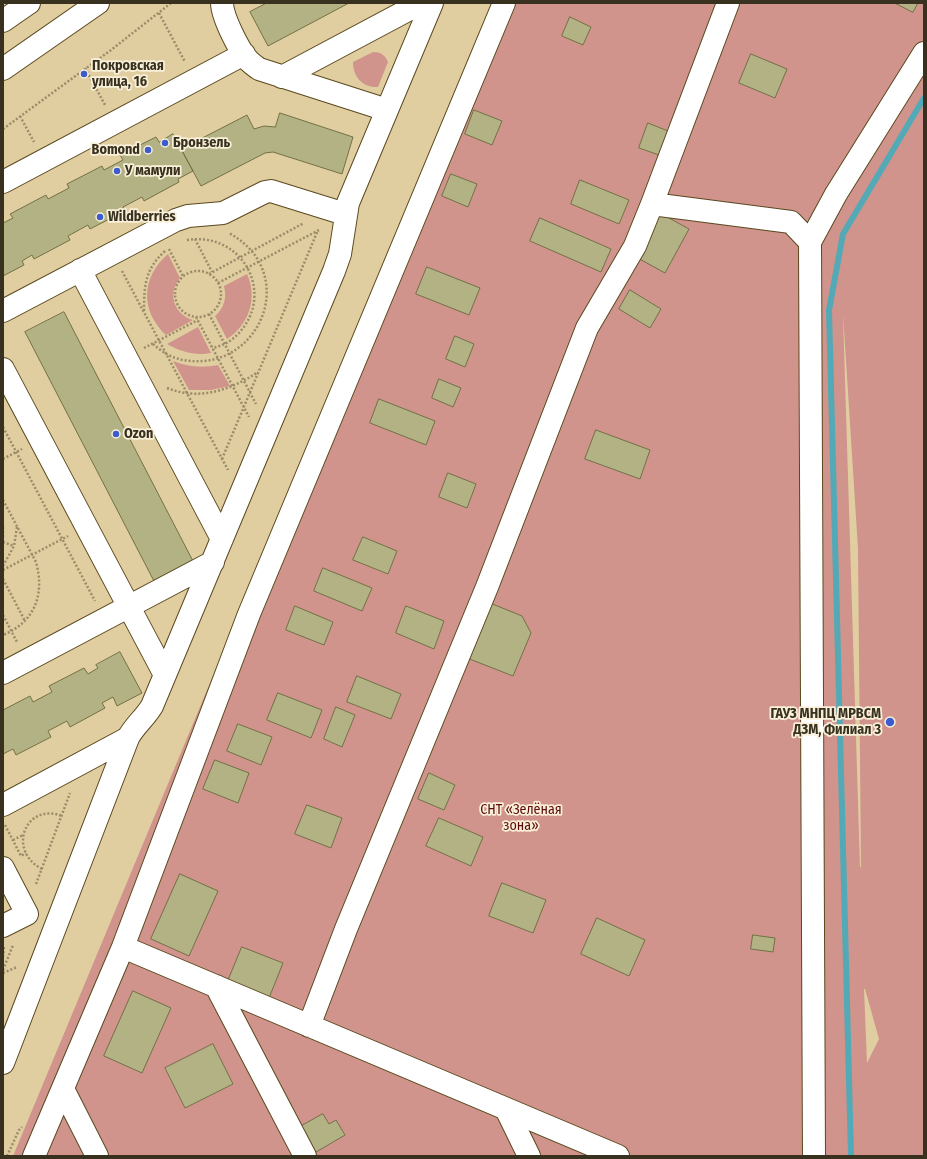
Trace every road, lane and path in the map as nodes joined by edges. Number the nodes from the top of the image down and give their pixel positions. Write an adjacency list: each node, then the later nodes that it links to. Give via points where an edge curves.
1 (30, 3): 10 (street)
2 (98, 3): 14 (street)
3 (171, 3): 9 (path)
4 (222, 3): 12 (street, via 225,18)
5 (421, 3): 15 (street)
6 (432, 3): 17 (street)
7 (504, 3): 102 (street, via 249,614)
8 (728, 3): 23 (street)
9 (159, 13): 13 (path); 16 (path)
10 (3, 21)
11 (924, 53): 30 (street, via 836,194)
12 (244, 54): 15 (street, via 248,61 259,69); 16 (street)
13 (85, 68): 18 (path); 19 (path)
14 (3, 69)
15 (282, 76): 17 (street)
16 (194, 80): 19 (street)
17 (387, 110): 24 (street, via 348,203)
18 (20, 116): 20 (path); 21 (path)
19 (114, 123): 21 (street)
20 (3, 129)
21 (44, 160): 22 (street)
22 (3, 182)
23 (652, 204): 30 (street, via 791,222); 104 (street, via 635,246 587,328 487,587 346,929)
24 (339, 212): 25 (street, via 271,191 223,213); 26 (path); 31 (path); 61 (street, via 340,254)
25 (183, 217): 28 (path); 32 (street)
26 (318, 230): 34 (path); 53 (path)
27 (228, 232): 31 (path)
28 (195, 239): 29 (path); 33 (path, via 219,243); 37 (path)
29 (186, 241)
30 (810, 242): 113 (street)
31 (252, 251): 33 (path); 34 (path)
32 (113, 253): 36 (street); 41 (path)
33 (241, 257): 35 (path); 37 (path)
34 (259, 262): 35 (path); 49 (path, via 265,280 264,310 259,325 250,338)
35 (248, 267): 39 (path); 46 (path, via 255,297 251,314 243,329)
36 (80, 270): 40 (street); 50 (street)
37 (211, 273): 38 (path, via 196,271); 39 (path)
38 (183, 276): 41 (path, via 169,248 157,258 148,273 144,286); 43 (path, via 176,287 176,300 184,312)
39 (218, 283): 42 (path, via 221,290 219,304)
40 (3, 311)
41 (144, 312): 44 (path)
42 (208, 314): 43 (path); 46 (path)
43 (197, 318): 44 (path); 47 (path)
44 (159, 340): 45 (path); 48 (path)
45 (153, 344): 48 (path); 50 (path)
46 (224, 344): 47 (path); 49 (path)
47 (212, 348): 51 (path)
48 (165, 353): 51 (path, via 195,362); 58 (path)
49 (230, 354): 51 (path); 54 (path)
50 (126, 358): 71 (street)
51 (218, 359): 56 (path)
52 (3, 369): 67 (street)
53 (259, 372): 54 (path); 57 (path)
54 (244, 382): 56 (path); 57 (path)
55 (164, 387): 58 (path)
56 (233, 387): 58 (path, via 209,393); 59 (path)
57 (250, 392): 59 (path); 61 (path)
58 (186, 393): 62 (path)
59 (244, 407): 61 (path); 62 (path)
60 (3, 427): 70 (path)
61 (266, 435): 63 (street)
62 (222, 460): 63 (path)
63 (241, 495): 71 (street)
64 (3, 500): 65 (path)
65 (4, 505): 66 (path)
66 (17, 526): 73 (path); 74 (path)
67 (86, 526): 70 (path); 80 (street)
68 (3, 527): 69 (path)
69 (3, 539)
70 (62, 539): 74 (path); 82 (path)
71 (222, 539): 75 (street)
72 (3, 542): 73 (path)
73 (14, 546): 76 (path)
74 (32, 555): 77 (path); 83 (path, via 39,573 40,589 36,604)
75 (213, 562): 80 (street); 88 (street)
76 (3, 566)
77 (3, 570)
78 (4, 580): 79 (path); 83 (path)
79 (3, 588)
80 (128, 606): 82 (street); 88 (street)
81 (3, 615): 84 (path)
82 (104, 619): 86 (street)
83 (25, 621): 84 (path)
84 (11, 632): 85 (path); 86 (path)
85 (3, 636)
86 (26, 660): 87 (street)
87 (3, 673)
88 (165, 675): 89 (street, via 152,706)
89 (128, 738): 90 (street); 101 (street)
90 (82, 763): 91 (street); 92 (path)
91 (3, 805)
92 (62, 816): 94 (path, via 51,813 41,815 29,823); 98 (path)
93 (3, 820): 95 (path)
94 (23, 835): 95 (path); 96 (path)
95 (13, 840): 96 (path, via 21,856)
96 (26, 854): 98 (path)
97 (3, 868): 99 (street)
98 (42, 869): 99 (path)
99 (26, 912): 100 (street); 101 (street, via 35,923)
100 (3, 926)
101 (54, 932): 105 (street)
102 (123, 947): 103 (street); 106 (street)
103 (216, 986): 104 (street); 110 (street)
104 (310, 1026): 107 (street)
105 (3, 1063)
106 (63, 1089): 108 (street); 109 (street)
107 (506, 1109): 111 (street); 112 (street)
108 (34, 1156)
109 (97, 1156)
110 (305, 1156)
111 (529, 1156)
112 (618, 1156)
113 (814, 1156)

